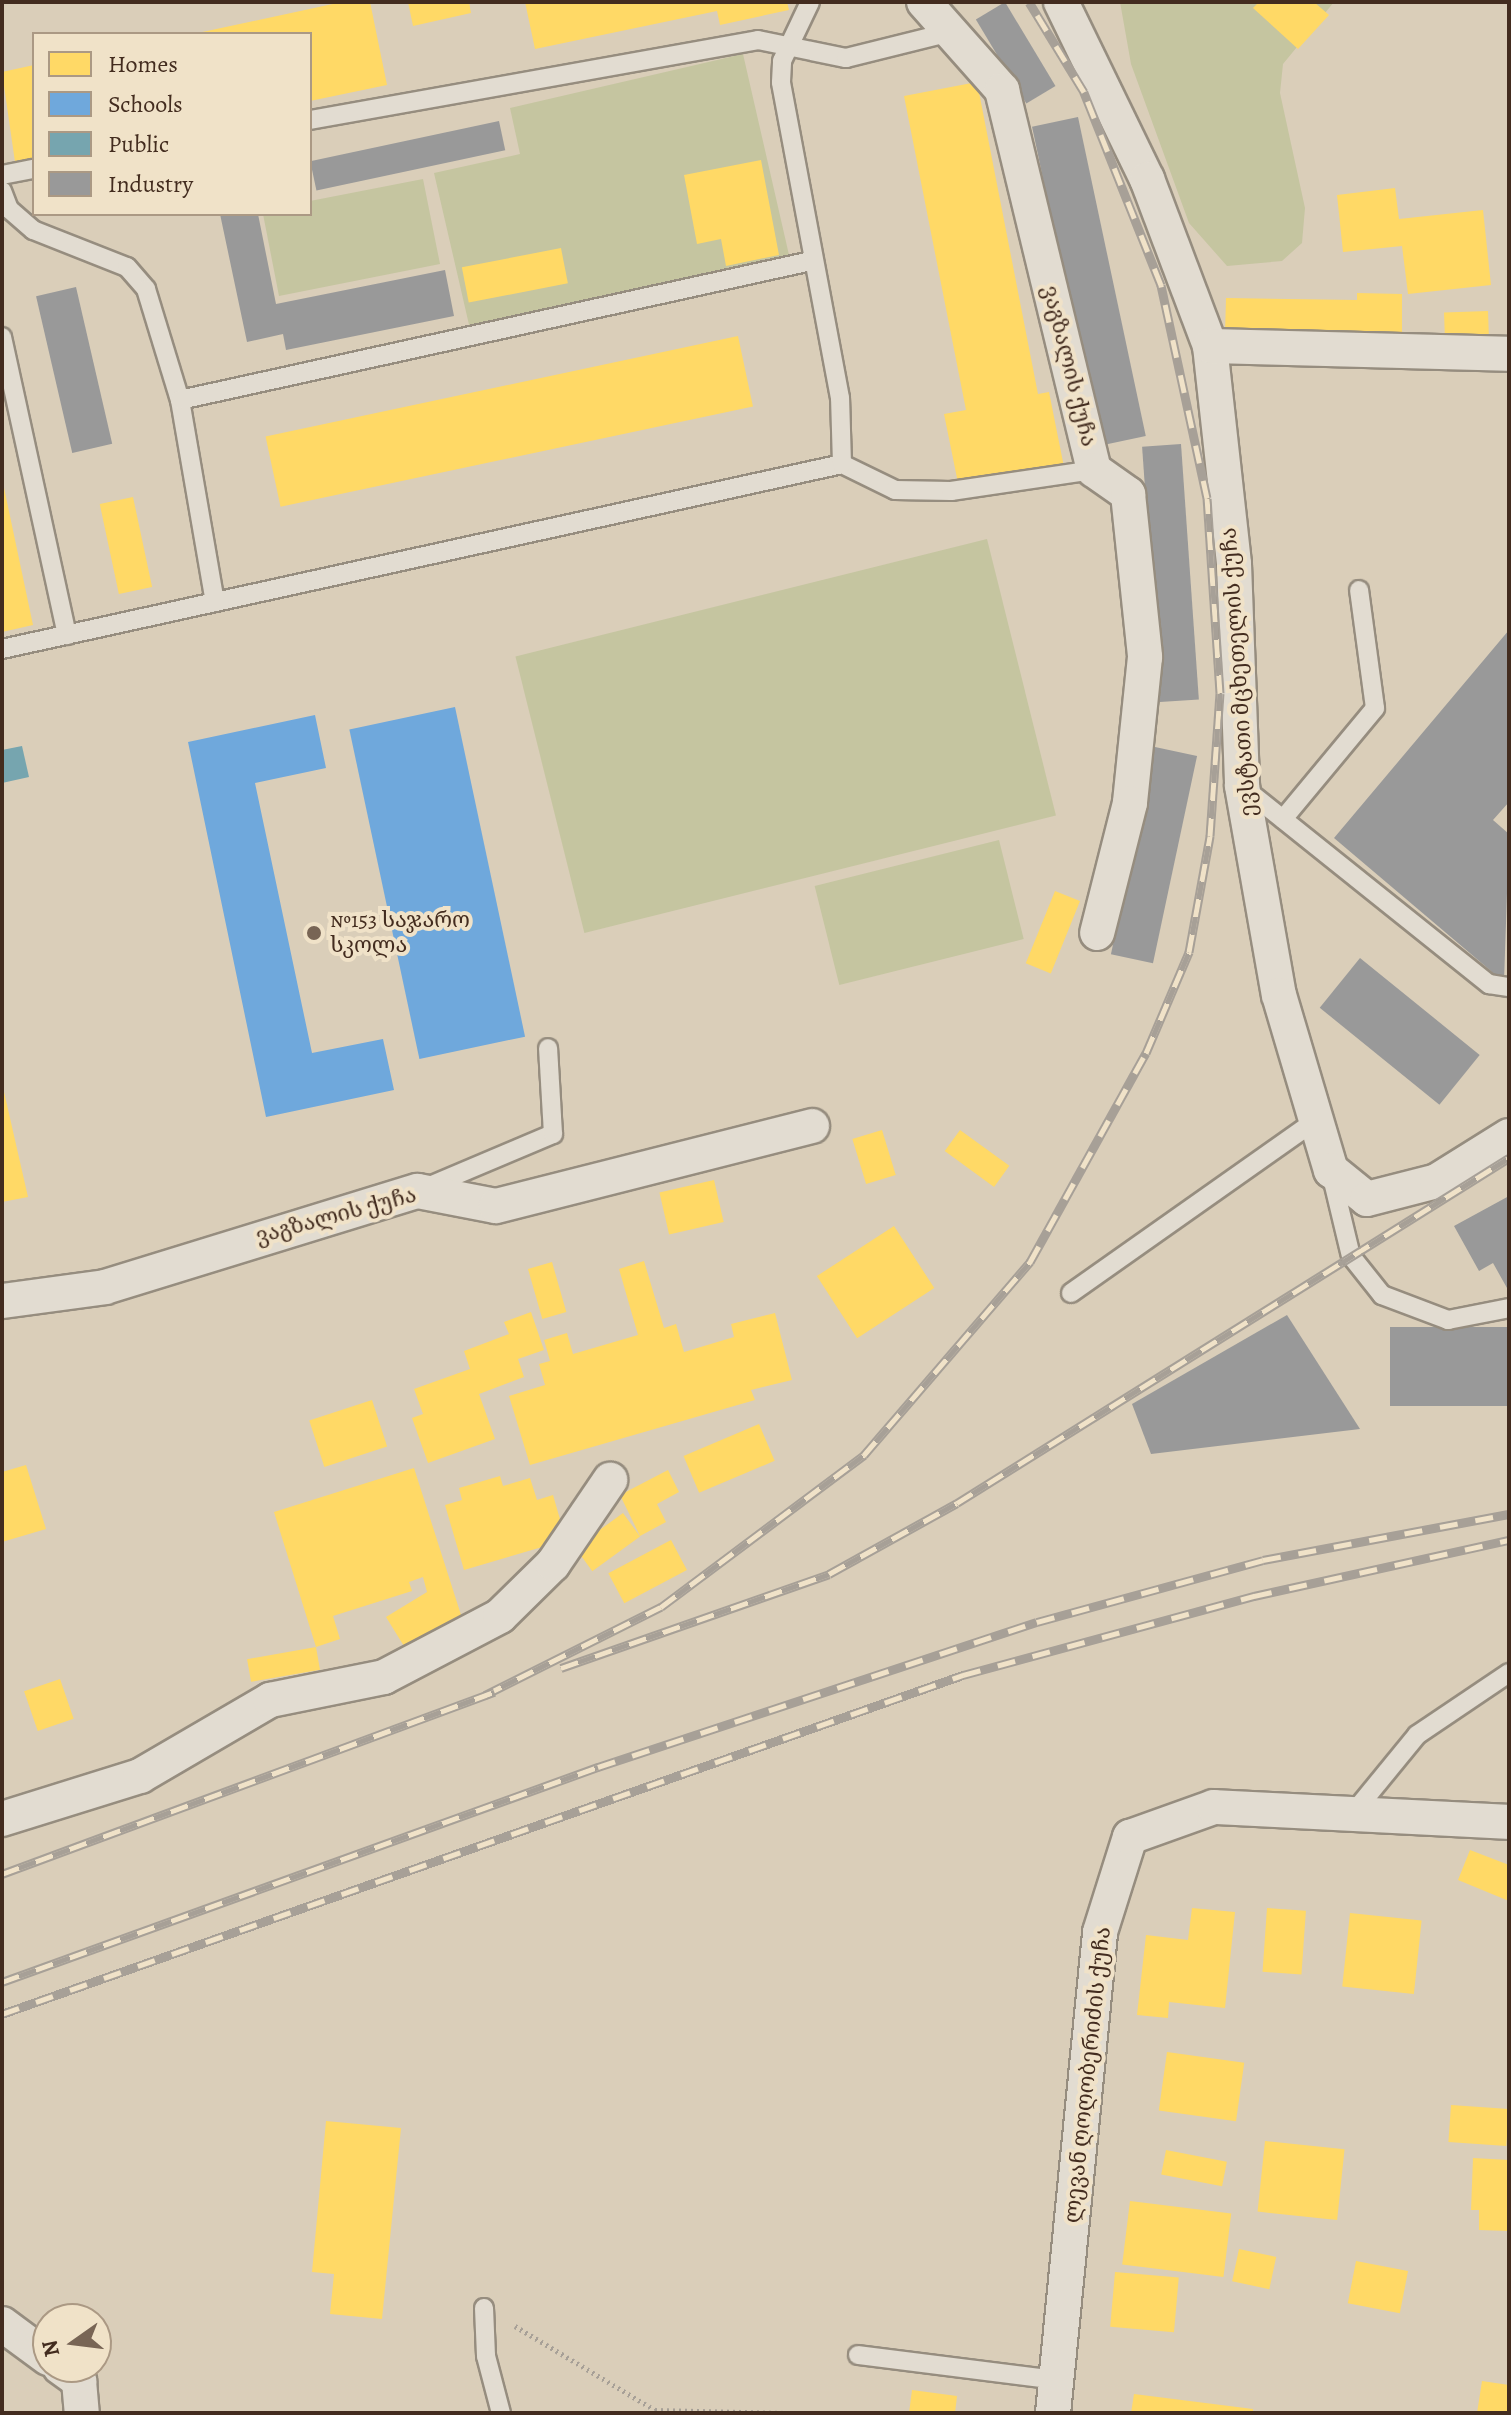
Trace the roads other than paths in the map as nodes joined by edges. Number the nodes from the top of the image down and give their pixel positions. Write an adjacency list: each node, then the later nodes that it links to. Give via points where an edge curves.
1 (810, 2): 5 (lane)
2 (924, 2): 4 (street, ვაგზალის ქუჩა)
3 (1061, 2): 12 (street, ევსტათი მცხეთელის ქუჩა, via 1147,179)
4 (955, 31): 5 (lane, via 846,58); 16 (street, ვაგზალის ქუჩა, via 1002,90)
5 (788, 47): 6 (lane, via 758,40); 10 (lane, via 781,82)
6 (312, 120)
7 (32, 169): 8 (lane)
8 (2, 175)
9 (2, 191): 14 (lane, via 9,209 33,230 127,267 146,289)
10 (811, 261): 14 (lane); 15 (lane, via 840,398)
11 (2, 337): 19 (lane)
12 (1210, 346): 13 (street); 21 (street, ევსტათი მცხეთელის ქუჩა, via 1234,564)
13 (1509, 354)
14 (180, 400): 18 (lane)
15 (842, 464): 16 (lane, via 895,490 951,491); 18 (lane)
16 (1094, 470): 23 (street, ვაგზალის ქუჩა, via 1128,494 1145,657 1130,803)
17 (1359, 590): 22 (lane, via 1375,708)
18 (215, 602): 19 (lane)
19 (67, 635): 20 (lane)
20 (2, 649)
21 (1242, 786): 22 (lane); 26 (street, ევსტათი მცხეთელის ქუჩა, via 1279,995)
22 (1283, 819): 24 (lane, via 1489,984)
23 (1097, 933)
24 (1509, 987)
25 (548, 1048): 30 (lane, via 553,1134)
26 (1316, 1120): 29 (street, ევსტათი მცხეთელის ქუჩა); 31 (lane)
27 (812, 1126): 30 (street, ვაგზალის ქუჩა, via 496,1206)
28 (1509, 1136): 29 (street, via 1437,1181 1367,1199)
29 (1331, 1170): 33 (lane, via 1351,1256 1382,1295 1448,1320)
30 (418, 1191): 32 (street, ვაგზალის ქუჩა, via 105,1287)
31 (1071, 1293)
32 (2, 1301)
33 (1509, 1308)
34 (610, 1480): 37 (street, via 553,1564 500,1616 384,1677 270,1700 140,1776)
35 (1509, 1673): 36 (lane, via 1417,1735)
36 (1354, 1812): 38 (street, ლევან ღოღობერიძის ქუჩა); 44 (street, ლევან ღოღობერიძის ქუჩა, via 1214,1807 1130,1837 1100,1932)
37 (2, 1819)
38 (1509, 1822)
39 (484, 2308): 46 (lane, via 486,2356)
40 (2, 2324): 41 (street)
41 (32, 2346)
42 (858, 2355): 44 (lane)
43 (79, 2383): 45 (street)
44 (1055, 2396)
45 (82, 2413)
46 (501, 2413)

